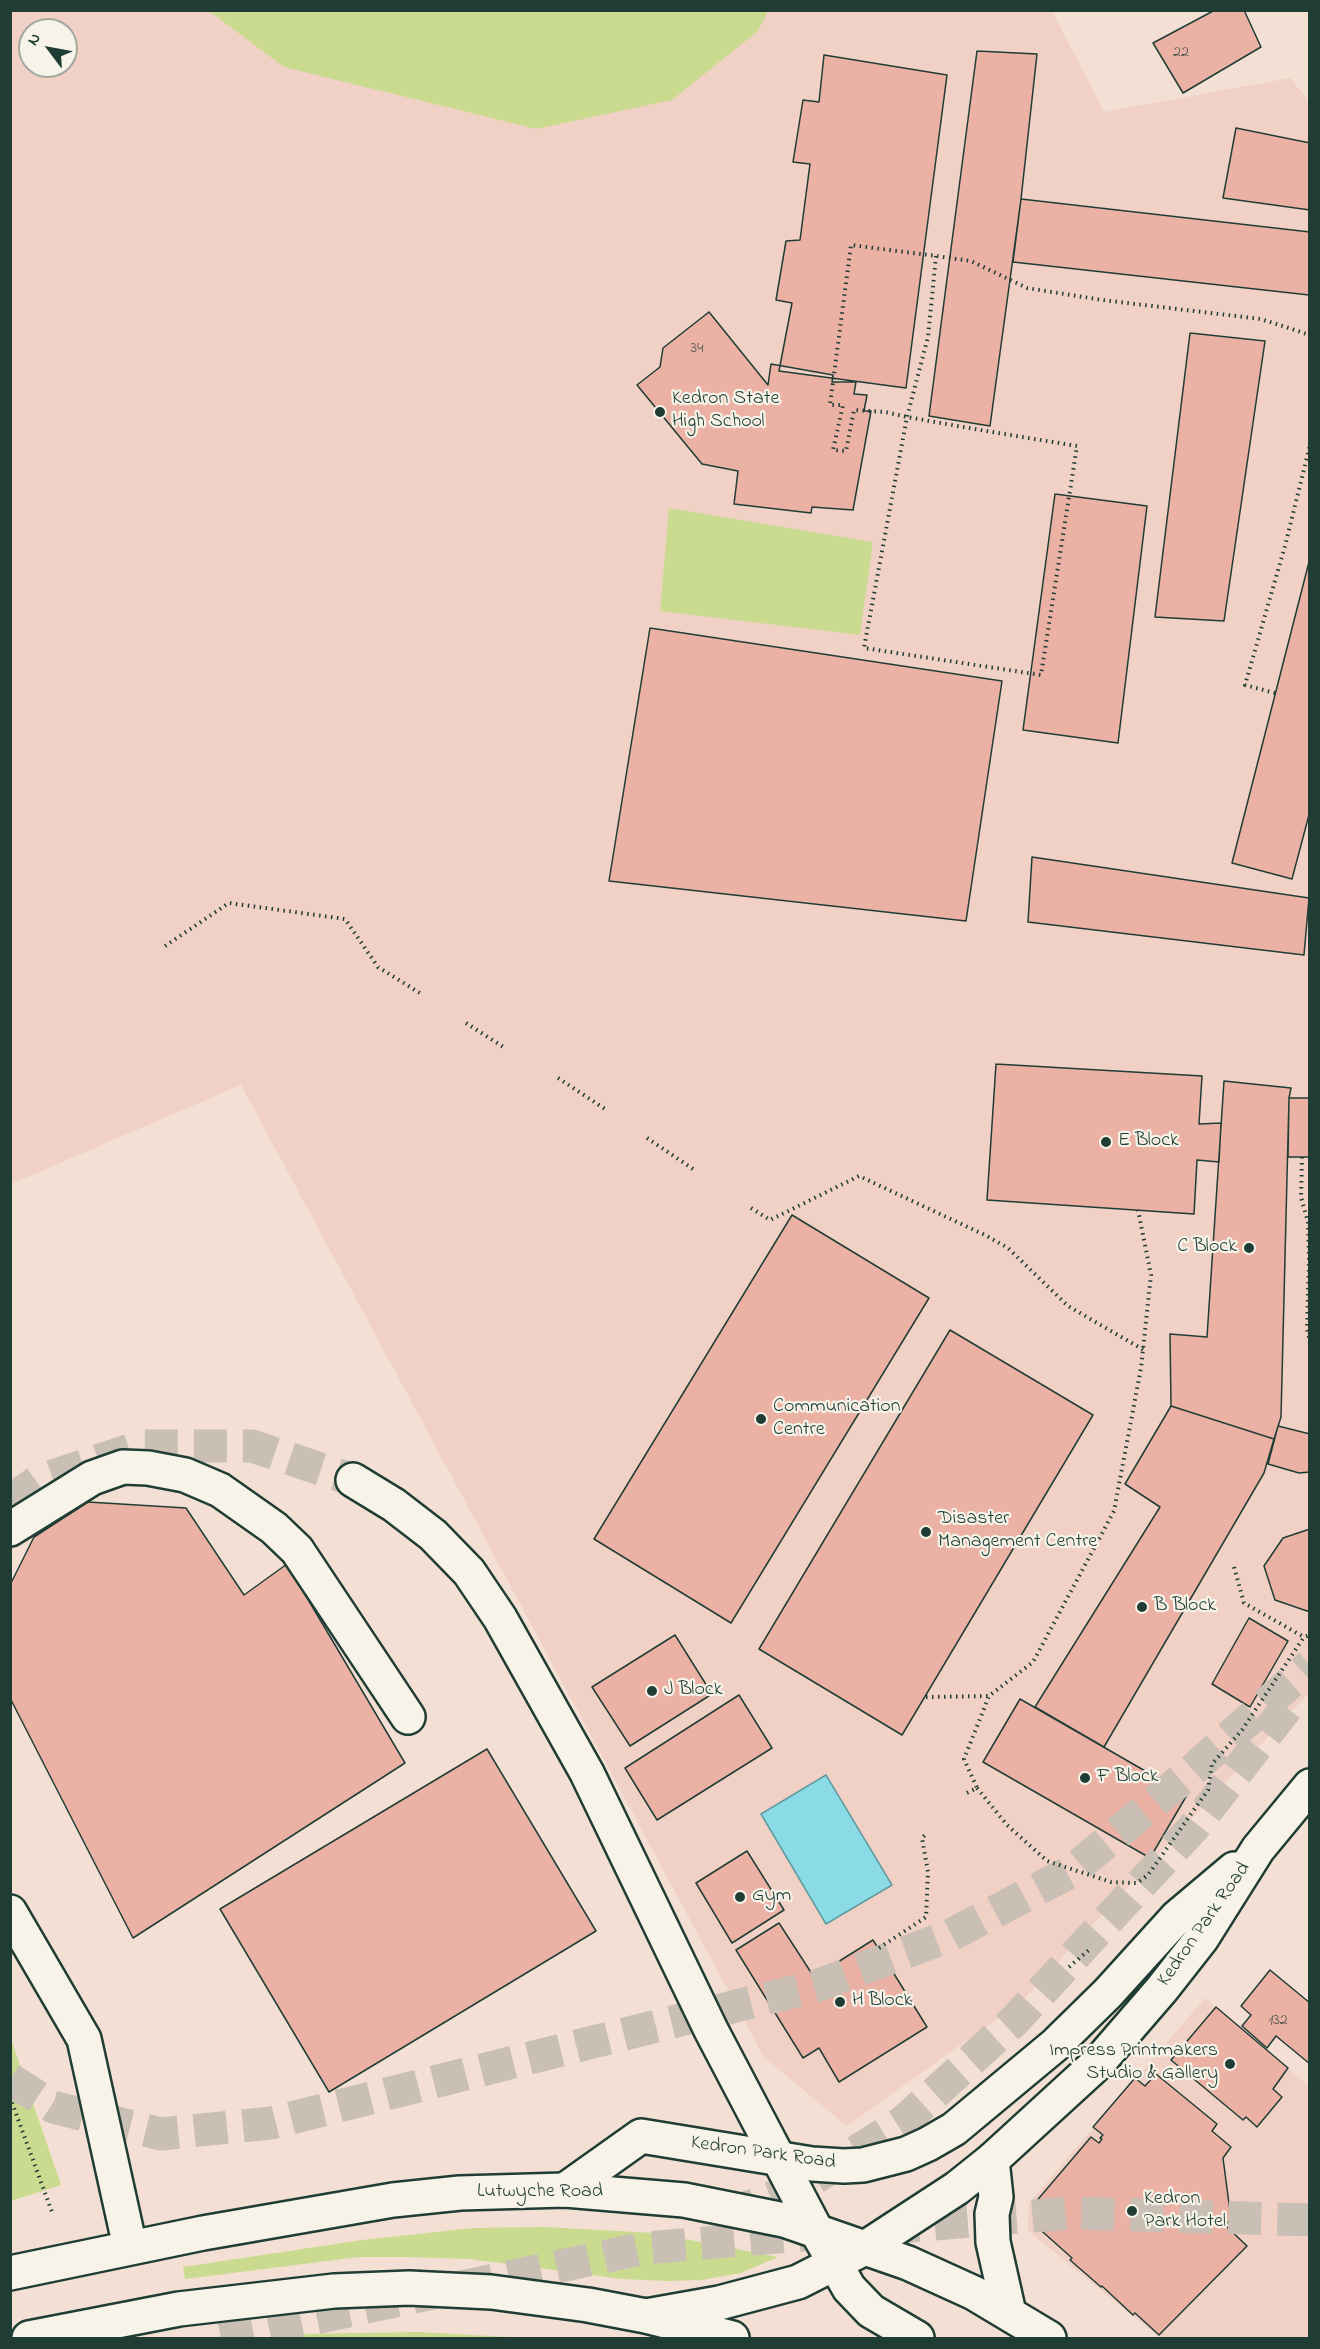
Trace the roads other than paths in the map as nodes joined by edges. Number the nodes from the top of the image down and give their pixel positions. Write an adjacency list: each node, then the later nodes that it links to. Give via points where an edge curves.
1 (353, 1480): 7 (main road, via 433,1535 469,1572 500,1618 587,1773 688,1983)
2 (10, 1529): 3 (main road, via 92,1478 123,1467 185,1475 220,1490 274,1528 297,1550)
3 (408, 1718)
4 (1310, 1786): 5 (main road, Kedron Park Road)
5 (1258, 1849): 7 (main road, Kedron Park Road, via 1177,1917 1055,2045 954,2129 906,2154 863,2165); 8 (main road, Kedron Park Road, via 1202,1938 1148,2005 1099,2062)
6 (10, 1912): 11 (main road, via 84,2040)
7 (779, 2159): 9 (main road, Kedron Park Road, via 641,2136); 10 (main road)
8 (992, 2160): 12 (main road, Kedron Park Road, via 940,2202); 15 (main road, via 996,2197 993,2242)
9 (565, 2190): 10 (main road, Lutwyche Road, via 684,2200); 11 (main road, Lutwyche Road, via 460,2193 393,2200)
10 (816, 2230): 12 (main road, Lutwyche Road); 13 (main road)
11 (130, 2247): 14 (main road, Lutwyche Road)
12 (865, 2248): 13 (main road, Kedron Park Road); 15 (main road, Lutwyche Road, via 908,2263)
13 (835, 2265): 16 (main road, Kedron Park Road, via 759,2294); 19 (main road, via 858,2300)
14 (10, 2273)
15 (1009, 2313): 20 (main road, Lutwyche Road)
16 (646, 2316): 17 (main road, via 491,2292 408,2288 334,2291 179,2309); 18 (main road)
17 (29, 2338)
18 (732, 2338)
19 (917, 2338)
20 (1049, 2338)

